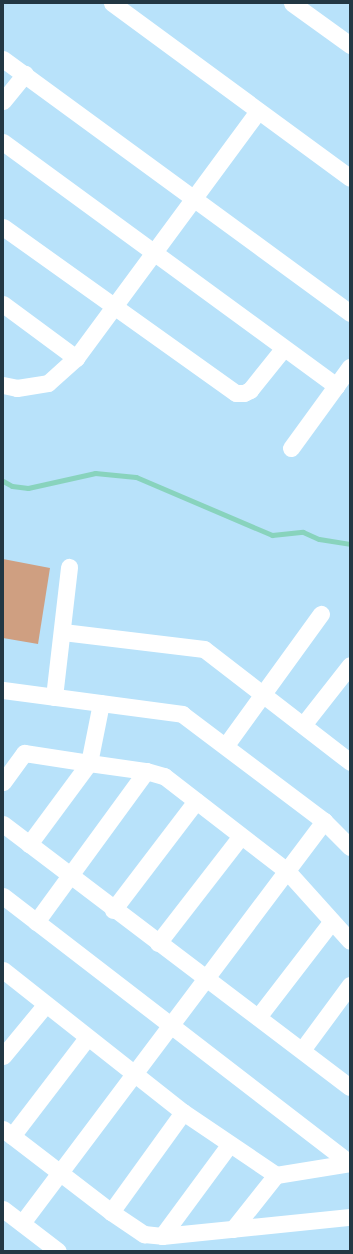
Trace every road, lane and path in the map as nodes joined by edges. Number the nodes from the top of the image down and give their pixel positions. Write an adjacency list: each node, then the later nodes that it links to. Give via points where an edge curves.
1 (112, 3): 7 (street)
2 (292, 3): 3 (street)
3 (350, 45)
4 (3, 59): 5 (street)
5 (25, 74): 6 (street); 10 (street)
6 (3, 101)
7 (258, 110): 9 (street); 10 (street)
8 (3, 142): 12 (street)
9 (350, 178)
10 (194, 199): 12 (street); 15 (street)
11 (3, 227): 14 (street)
12 (153, 254): 14 (street); 16 (street)
13 (3, 304): 17 (street)
14 (115, 307): 16 (street, via 236,393 250,390); 17 (street)
15 (350, 313)
16 (283, 349): 20 (street)
17 (76, 358): 19 (street, via 48,383 17,388)
18 (350, 367): 20 (street)
19 (3, 385)
20 (336, 386): 21 (street)
21 (291, 448)
22 (69, 567): 24 (street)
23 (321, 614): 27 (street)
24 (63, 632): 27 (street, via 204,649); 28 (street)
25 (350, 665): 30 (street)
26 (3, 690): 28 (street)
27 (263, 694): 30 (street); 31 (street)
28 (54, 697): 29 (street)
29 (101, 703): 31 (street, via 182,714); 33 (street)
30 (303, 725): 32 (street)
31 (226, 744): 37 (street)
32 (349, 760)
33 (89, 762): 34 (street); 35 (street, via 24,753); 40 (street)
34 (146, 771): 36 (street, via 164,776); 43 (street)
35 (3, 782)
36 (196, 801): 39 (street); 45 (street)
37 (324, 821): 41 (street); 42 (street)
38 (3, 824): 40 (street)
39 (241, 836): 42 (street); 49 (street)
40 (29, 844): 43 (street)
41 (350, 846)
42 (287, 871): 46 (street); 51 (street)
43 (69, 876): 45 (street); 47 (street)
44 (3, 896): 47 (street)
45 (113, 910): 49 (street)
46 (332, 921): 48 (street); 54 (street)
47 (36, 922): 55 (street)
48 (350, 941)
49 (158, 944): 51 (street)
50 (3, 970): 53 (street)
51 (206, 978): 54 (street); 55 (street)
52 (350, 985): 57 (street)
53 (46, 1004): 56 (street); 58 (street)
54 (258, 1017): 57 (street)
55 (171, 1027): 59 (street); 64 (street)
56 (86, 1038): 59 (street); 62 (street)
57 (302, 1050): 60 (street)
58 (3, 1056)
59 (134, 1074): 61 (street); 65 (street)
60 (348, 1082)
61 (183, 1112): 63 (street); 67 (street)
62 (7, 1133): 65 (street)
63 (229, 1145): 66 (street); 72 (street)
64 (350, 1163): 66 (street)
65 (60, 1173): 67 (street); 70 (street)
66 (276, 1175): 71 (street)
67 (111, 1212): 72 (street, via 144,1234)
68 (4, 1213): 70 (street)
69 (350, 1217): 71 (street)
70 (22, 1223): 73 (street)
71 (233, 1229): 72 (street)
72 (162, 1236)
73 (56, 1250)

